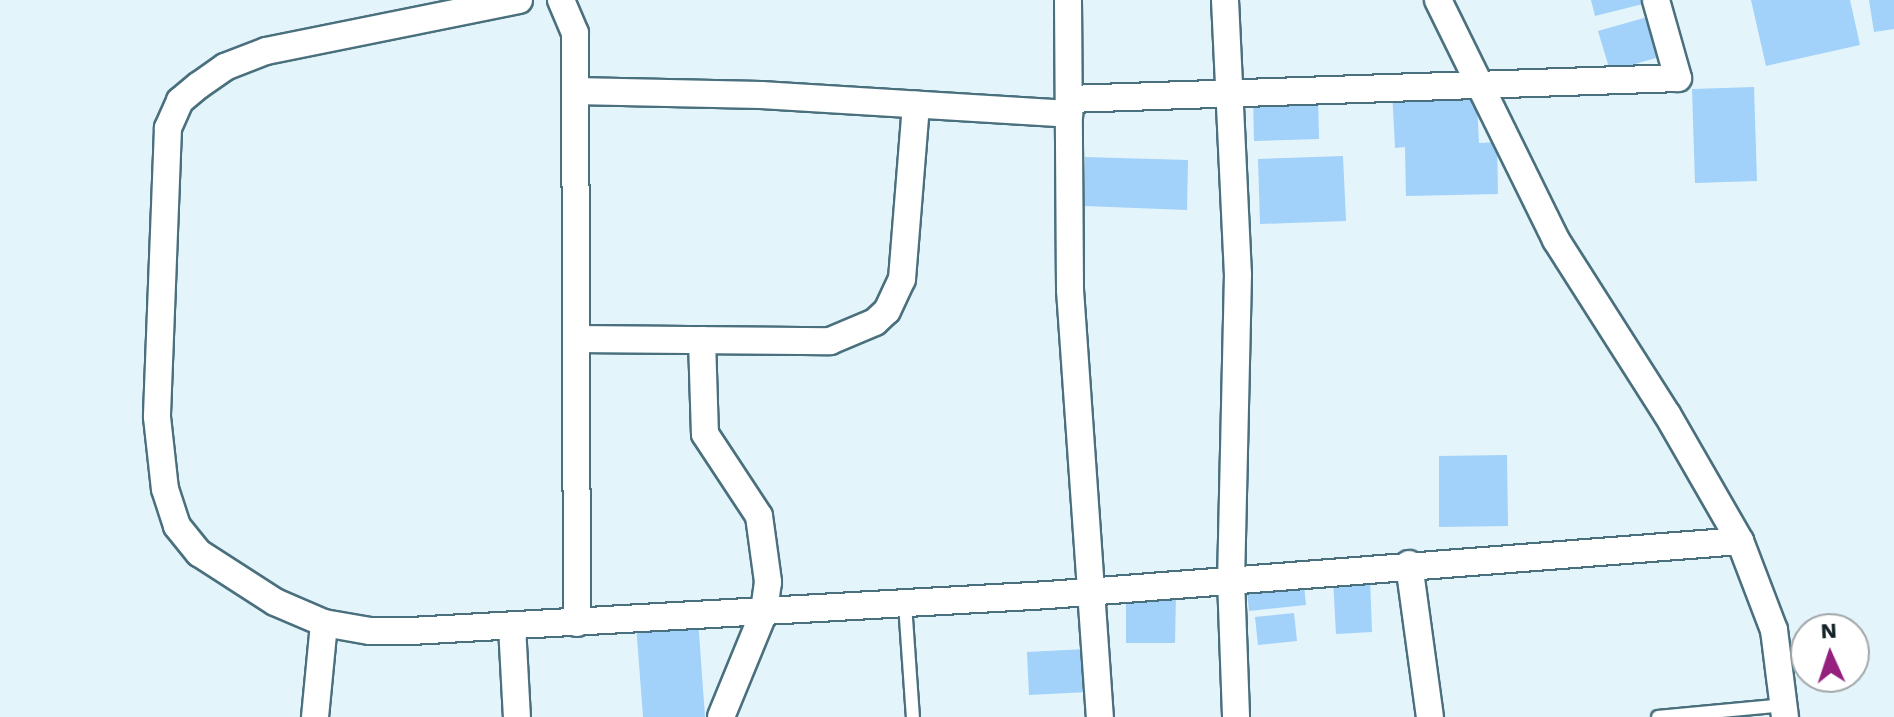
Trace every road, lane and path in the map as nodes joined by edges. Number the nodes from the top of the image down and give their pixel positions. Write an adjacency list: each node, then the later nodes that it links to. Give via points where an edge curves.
1 (519, 0): 20 (street, via 266,51 225,67 199,85 180,101 168,128 157,417 165,489 177,526 199,553 275,602)
2 (561, 0): 8 (street, via 575,33)
3 (1068, 0): 11 (street)
4 (1225, 0): 9 (street)
5 (1438, 0): 7 (street)
6 (1656, 0): 7 (street, via 1678,78)
7 (1476, 85): 9 (street); 14 (street, via 1556,240)
8 (575, 91): 10 (street); 12 (street)
9 (1228, 93): 11 (street); 16 (street, via 1238,289)
10 (916, 105): 11 (street); 13 (street, via 902,279 887,311 856,334 830,341)
11 (1069, 106): 17 (street, via 1070,290)
12 (576, 339): 13 (street); 21 (street)
13 (702, 340): 19 (street, via 705,434 759,516 766,551)
14 (1740, 541): 15 (street); 23 (street, via 1770,618)
15 (1409, 564): 16 (street); 30 (street)
16 (1231, 579): 17 (street); 29 (street)
17 (1095, 591): 18 (street); 28 (street)
18 (905, 604): 19 (street); 27 (lane)
19 (764, 612): 21 (street); 26 (street)
20 (324, 623): 22 (street, via 370,631); 24 (street)
21 (577, 623): 22 (street)
22 (512, 626): 25 (street)
23 (1785, 711): 31 (lane)
24 (315, 717)
25 (517, 717)
26 (721, 717)
27 (913, 717)
28 (1100, 717)
29 (1236, 717)
30 (1430, 717)
31 (1658, 717)

